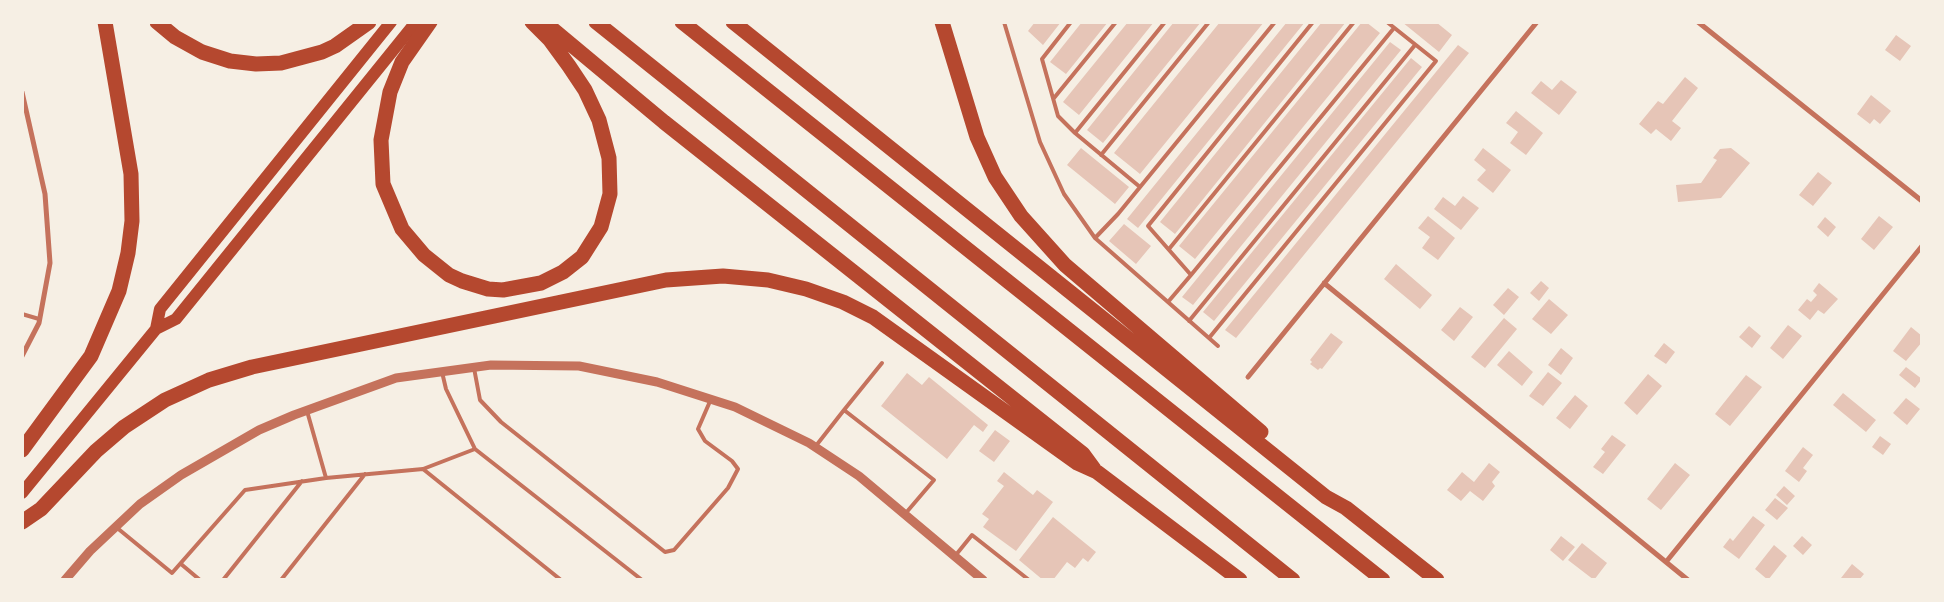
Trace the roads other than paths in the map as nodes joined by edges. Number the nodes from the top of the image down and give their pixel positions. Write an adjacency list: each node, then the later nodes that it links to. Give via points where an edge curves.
1 (105, 22): 54 (highway, via 130,165 132,205 128,253 119,291 91,356)
2 (157, 22): 3 (highway, via 202,52 230,61 262,64 294,61 322,52)
3 (369, 22)
4 (391, 22): 41 (main road, via 160,309)
5 (416, 22): 41 (main road, via 176,319)
6 (430, 22): 7 (highway, via 402,62 388,99 381,140 383,184 402,229 436,266 481,288 503,290 541,283 573,265 596,238 609,200 609,158 599,120 569,66)
7 (532, 22)
8 (544, 22): 56 (highway, via 1083,454)
9 (596, 22): 79 (highway)
10 (682, 22): 80 (highway)
11 (733, 22): 61 (highway, via 1326,497)
12 (942, 22): 61 (highway, via 983,151 1003,190 1031,229 1065,265 1331,490)
13 (1004, 22): 32 (lane, via 1040,142 1064,194)
14 (1071, 22): 27 (lane, via 1042,59)
15 (1116, 22): 27 (lane)
16 (1165, 22): 28 (lane)
17 (1209, 22): 29 (lane)
18 (1276, 22): 30 (lane)
19 (1313, 22): 34 (lane, via 1148,226)
20 (1354, 22): 34 (lane)
21 (1387, 22): 24 (lane)
22 (1536, 22): 36 (street)
23 (1698, 22): 31 (street)
24 (1394, 28): 25 (lane); 35 (lane)
25 (1415, 45): 40 (lane); 42 (lane, via 1436,62)
26 (22, 92): 39 (street, via 46,204 50,263)
27 (1054, 98): 28 (lane, via 1058,116)
28 (1075, 133): 29 (lane)
29 (1101, 155): 30 (lane)
30 (1140, 188): 32 (lane)
31 (1922, 202)
32 (1095, 238): 37 (lane)
33 (1922, 246): 66 (street)
34 (1169, 249): 35 (lane)
35 (1191, 275): 37 (lane)
36 (1324, 283): 48 (street); 66 (street)
37 (1168, 302): 40 (lane)
38 (22, 314): 39 (lane)
39 (40, 319): 44 (street)
40 (1189, 321): 42 (lane)
41 (156, 329): 60 (main road)
42 (1209, 338): 43 (lane)
43 (1218, 346)
44 (22, 356)
45 (882, 363): 51 (lane)
46 (474, 367): 47 (street); 49 (street, via 579,366 658,382); 49 (lane, via 480,400 501,422 665,552 674,550 728,488 738,469 705,441 698,429)
47 (442, 372): 50 (street, via 396,378); 53 (lane, via 446,389)
48 (1248, 376)
49 (710, 399): 52 (street, via 735,407)
50 (311, 408): 58 (lane); 64 (street, via 259,430 211,456 162,487)
51 (844, 410): 52 (lane); 62 (lane, via 934,480)
52 (815, 447): 62 (street, via 859,476)
53 (475, 449): 55 (lane); 75 (lane)
54 (22, 450)
55 (423, 468): 57 (lane); 74 (lane)
56 (1097, 472): 63 (highway, via 1077,463 903,337 858,310 825,295 768,280 703,276 666,280 252,367 209,380 165,400 124,427 41,509); 78 (highway)
57 (366, 474): 58 (lane); 73 (lane)
58 (326, 478): 59 (lane)
59 (302, 481): 67 (lane, via 244,490); 72 (lane)
60 (22, 493)
61 (1346, 508): 81 (highway)
62 (905, 514): 65 (street)
63 (22, 522)
64 (115, 526): 68 (lane); 69 (street)
65 (955, 556): 76 (street); 77 (lane, via 972,535)
66 (1666, 562): 82 (street)
67 (181, 564): 68 (lane); 71 (lane)
68 (172, 573): 70 (lane)
69 (66, 579)
70 (169, 580)
71 (200, 580)
72 (223, 580)
73 (280, 580)
74 (561, 580)
75 (642, 580)
76 (983, 580)
77 (1029, 580)
78 (1240, 580)
79 (1293, 580)
80 (1383, 580)
81 (1437, 580)
82 (1688, 580)

